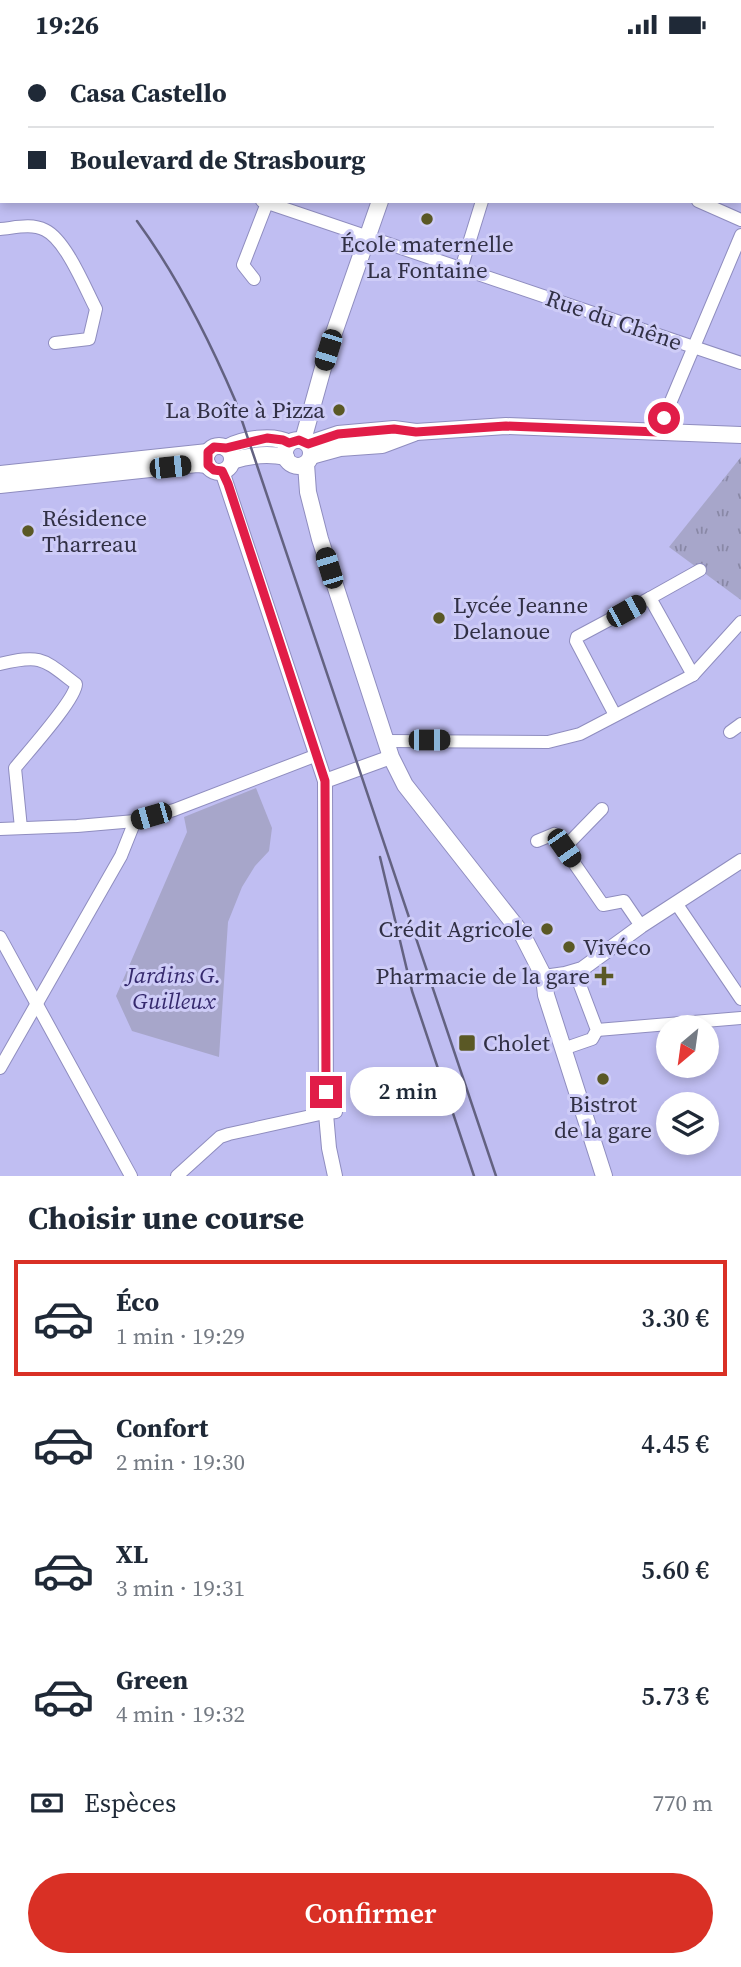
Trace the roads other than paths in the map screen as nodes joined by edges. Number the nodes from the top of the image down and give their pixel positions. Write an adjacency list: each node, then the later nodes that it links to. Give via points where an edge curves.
1 (264, 203): 12 (street, via 243,265)
2 (271, 203): 6 (street, Rue du Chêne)
3 (379, 203): 10 (main road)
4 (481, 203): 11 (street)
5 (703, 203): 7 (street)
6 (300, 207): 10 (street, Rue du Chêne)
7 (741, 220)
8 (0, 229): 13 (street, via 32,226 46,230 59,242 96,309 89,339)
9 (741, 235): 14 (street)
10 (368, 237): 11 (street, Rue du Chêne); 16 (main road)
11 (461, 269): 14 (street, Rue du Chêne)
12 (254, 279)
13 (55, 343)
14 (694, 347): 15 (street, Rue du Chêne); 19 (street)
15 (741, 363)
16 (317, 385): 17 (main road); 22 (main road, via 309,398)
17 (312, 410): 20 (main road, via 321,424); 22 (main road)
18 (416, 432): 19 (main road, via 506,426); 20 (main road, via 394,429); 22 (main road, via 382,445)
19 (658, 432): 21 (main road)
20 (338, 434): 22 (main road)
21 (741, 435)
22 (299, 451): 23 (main road); 34 (main road, via 309,519 320,539)
23 (219, 459): 24 (main road); 25 (main road); 35 (street)
24 (0, 474)
25 (0, 485)
26 (700, 570): 27 (street)
27 (650, 598): 30 (street); 31 (street, via 577,637)
28 (741, 622): 30 (street)
29 (0, 664): 40 (street, via 42,659 76,684 57,717 15,768)
30 (692, 675): 31 (street)
31 (615, 715): 34 (street, via 580,734 548,742)
32 (741, 724): 33 (street)
33 (730, 732)
34 (389, 749): 36 (street); 48 (main road, via 405,785 516,925)
35 (317, 755): 36 (street); 38 (street)
36 (325, 781): 55 (street)
37 (602, 809): 42 (street)
38 (135, 821): 40 (street); 50 (street, via 121,856)
39 (0, 828): 40 (street)
40 (21, 828)
41 (537, 841): 42 (street, via 554,834)
42 (564, 848): 45 (street, via 603,905 624,901)
43 (741, 861): 44 (street)
44 (676, 903): 45 (street); 49 (street)
45 (641, 926): 47 (street)
46 (0, 937): 50 (street)
47 (575, 972): 48 (street); 52 (street)
48 (544, 977): 53 (main road)
49 (741, 999)
50 (37, 1003): 54 (street); 56 (street)
51 (741, 1018): 52 (street)
52 (597, 1030): 53 (street, via 592,1039)
53 (564, 1049): 59 (main road)
54 (0, 1068)
55 (331, 1113): 57 (street, via 220,1137); 58 (street, via 329,1148)
56 (131, 1176)
57 (177, 1176)
58 (335, 1176)
59 (604, 1176)

